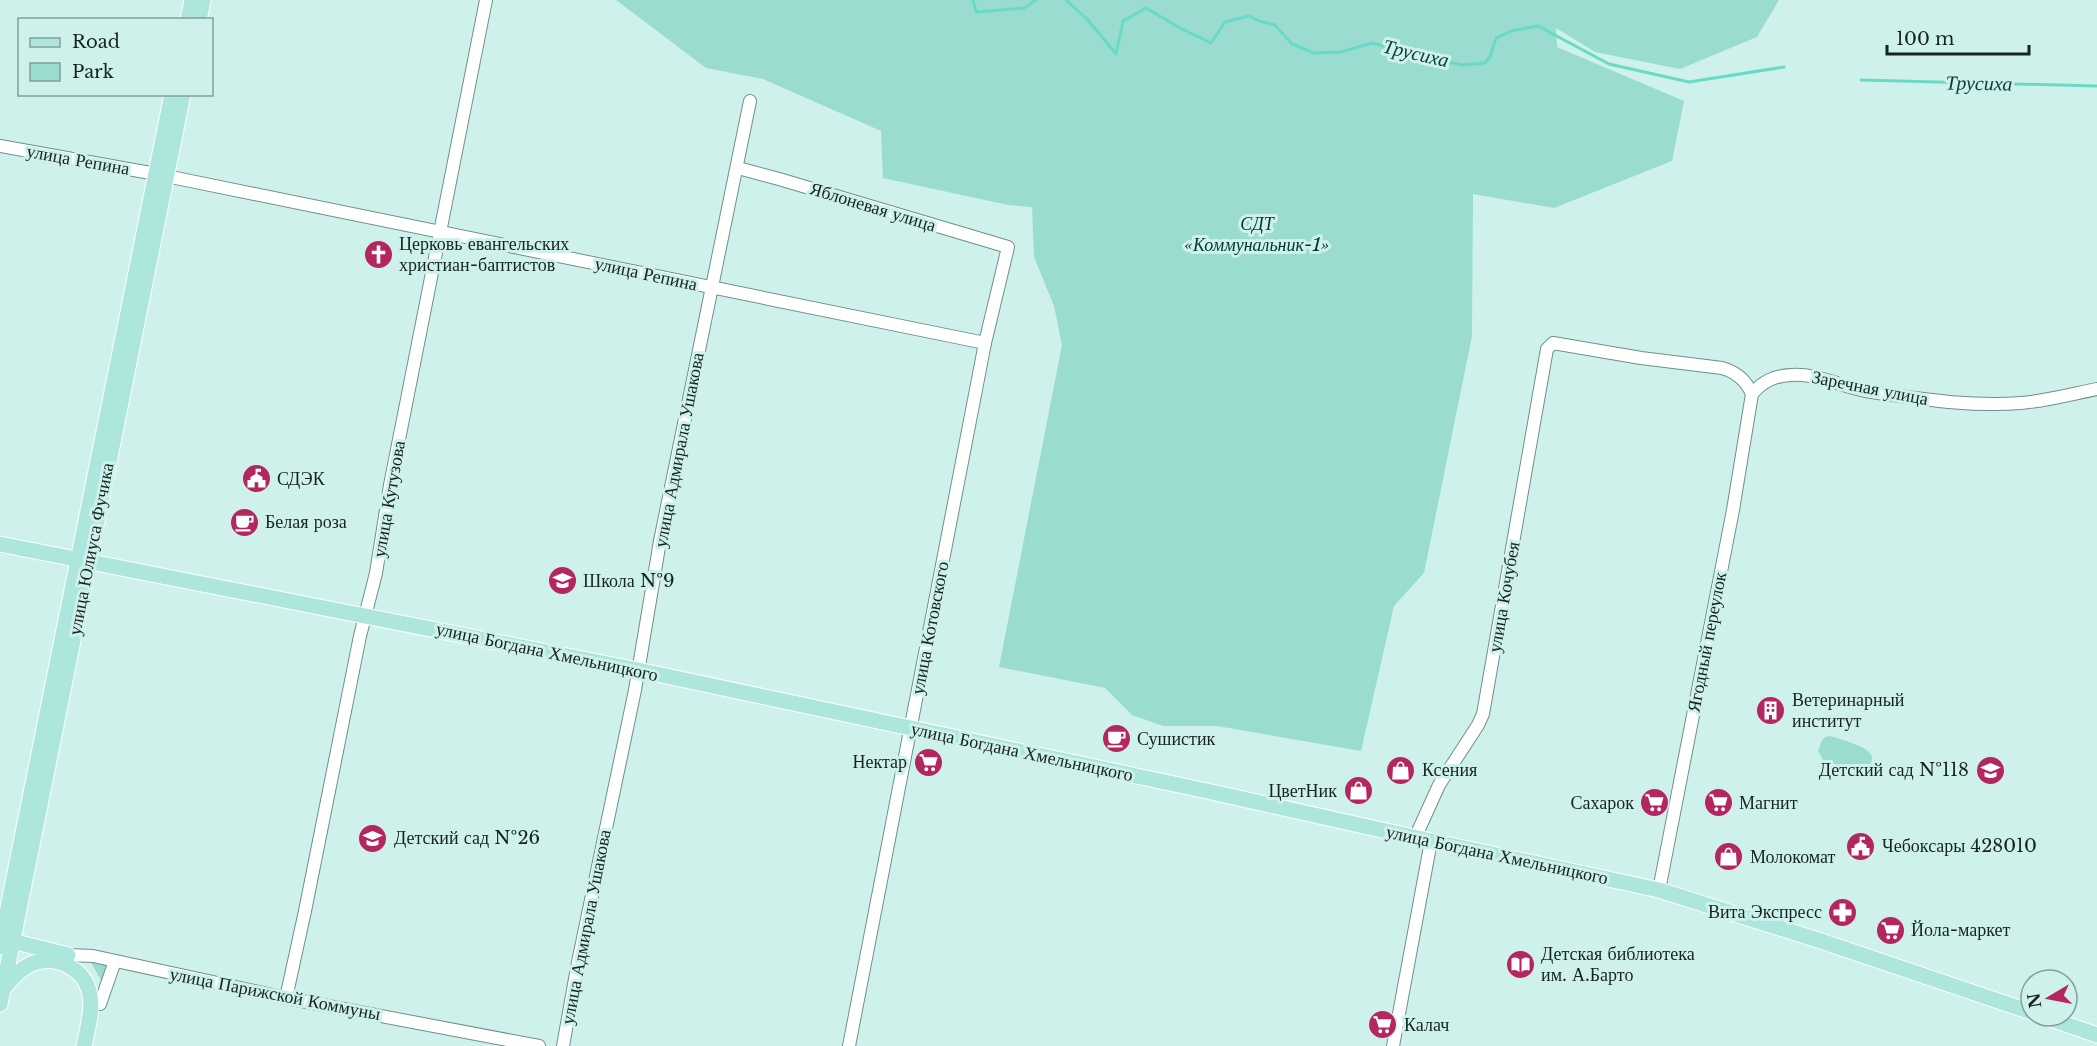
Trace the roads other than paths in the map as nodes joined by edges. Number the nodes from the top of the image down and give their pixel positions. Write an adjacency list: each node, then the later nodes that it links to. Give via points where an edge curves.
1 (192, 0): 4 (main road)
2 (203, 0): 5 (main road)
3 (486, 0): 12 (street, улица Кутузова)
4 (188, 18)
5 (199, 18)
6 (172, 96): 11 (main road, улица Юлиуса Фучика)
7 (182, 96): 11 (main road, улица Юлиуса Фучика)
8 (750, 101): 10 (street, улица Адмирала Ушакова)
9 (0, 146): 11 (street, улица Репина)
10 (738, 168): 13 (street, Яблоневая улица); 14 (street, улица Адмирала Ушакова)
11 (161, 175): 12 (street, улица Репина); 19 (main road, улица Юлиуса Фучика)
12 (441, 232): 14 (street, улица Репина); 20 (street, улица Кутузова)
13 (1008, 247): 15 (street, улица Котовского)
14 (712, 287): 15 (street, улица Репина); 21 (street, улица Адмирала Ушакова)
15 (985, 343): 22 (street, улица Котовского)
16 (2097, 389): 17 (street, Заречная улица, via 2019,403 1952,403 1791,375 1764,381)
17 (1752, 394): 23 (street, улица Кочубея, via 1744,380 1731,371 1553,343 1547,349 1482,714 1439,785); 25 (street, Ягодный переулок)
18 (0, 544): 19 (main road, улица Богдана Хмельницкого)
19 (83, 561): 20 (main road, улица Богдана Хмельницкого); 26 (main road, улица Юлиуса Фучика)
20 (365, 615): 21 (main road, улица Богдана Хмельницкого); 30 (street, улица Кутузова)
21 (638, 670): 22 (main road, улица Богдана Хмельницкого); 39 (street, улица Адмирала Ушакова)
22 (911, 728): 23 (main road, улица Богдана Хмельницкого); 40 (street, улица Котовского)
23 (1414, 838): 24 (main road, улица Богдана Хмельницкого)
24 (1431, 842): 25 (main road, улица Богдана Хмельницкого); 41 (street)
25 (1659, 890): 33 (main road, улица Богдана Хмельницкого)
26 (3, 942): 27 (main road, улица Парижской Коммуны); 29 (main road, улица Юлиуса Фучика)
27 (67, 954): 28 (street, улица Парижской Коммуны); 32 (main road, via 94,976)
28 (115, 961): 30 (street, улица Парижской Коммуны); 32 (street)
29 (3, 988): 31 (main road, улица Юлиуса Фучика); 36 (main road, via 22,969 38,962 54,961 76,971 88,986 91,1005)
30 (286, 998): 38 (street, улица Парижской Коммуны)
31 (0, 1004)
32 (100, 1005): 37 (main road)
33 (2019, 1008)
34 (2077, 1028): 35 (main road)
35 (2097, 1035)
36 (84, 1046)
37 (94, 1046)
38 (539, 1046)
39 (563, 1046)
40 (849, 1046)
41 (1393, 1046)

